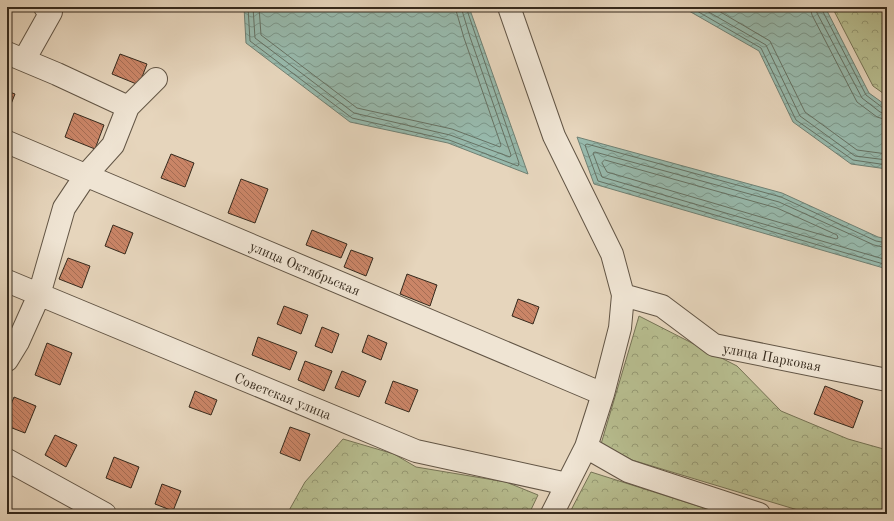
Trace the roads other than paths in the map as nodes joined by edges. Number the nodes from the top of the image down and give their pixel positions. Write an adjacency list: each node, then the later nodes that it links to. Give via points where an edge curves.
1 (45, 7): 3 (street, via 51,12)
2 (509, 7): 10 (street, via 554,136 612,254)
3 (16, 57): 5 (street)
4 (156, 79): 5 (street)
5 (128, 107): 7 (street, via 113,145)
6 (7, 142): 7 (street, улица Октябрьская)
7 (86, 175): 9 (street, via 64,208); 13 (street, улица Октябрьская)
8 (7, 281): 9 (street, Советская улица)
9 (39, 295): 11 (street); 16 (street, Советская улица, via 416,451)
10 (623, 295): 12 (street, улица Парковая, via 662,306 714,345); 13 (street, via 620,328)
11 (7, 360)
12 (887, 380)
13 (603, 394): 14 (street)
14 (586, 447): 16 (street); 19 (street, via 628,471)
15 (7, 460): 17 (street)
16 (567, 484): 18 (street)
17 (105, 514)
18 (552, 514)
19 (759, 514)

